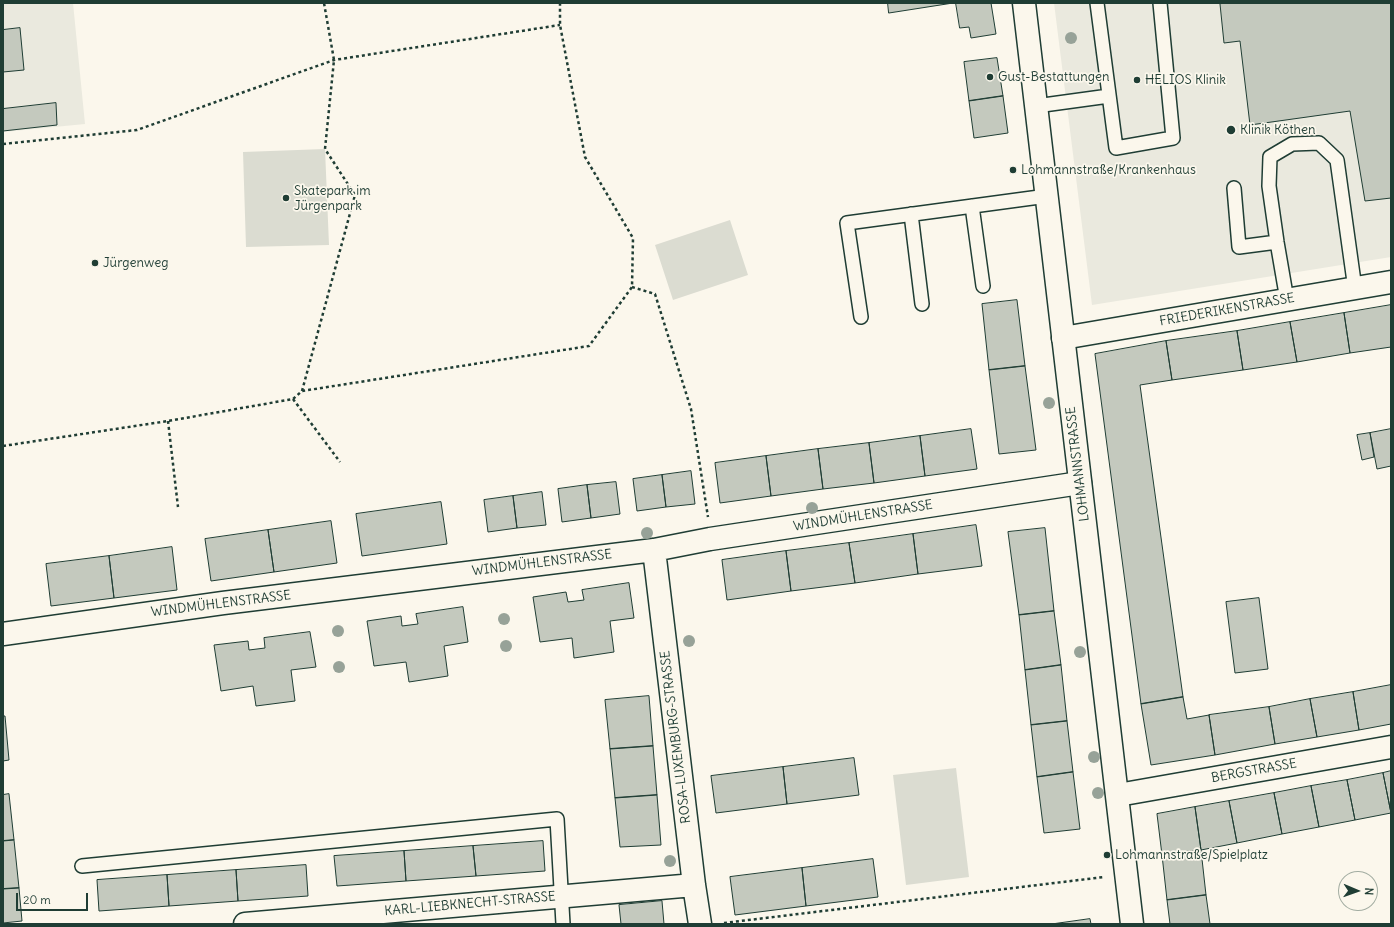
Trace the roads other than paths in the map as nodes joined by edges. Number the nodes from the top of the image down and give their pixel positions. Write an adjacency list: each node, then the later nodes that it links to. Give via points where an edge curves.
1 (1024, 3): 5 (street, LOHMANNSTRASSE)
2 (1097, 3): 4 (lane)
3 (1160, 3): 4 (lane, via 1174,138 1116,148)
4 (1109, 96): 5 (lane)
5 (1036, 106): 7 (street, LOHMANNSTRASSE)
6 (1234, 188): 10 (lane, via 1239,247)
7 (1047, 196): 8 (lane); 17 (street, LOHMANNSTRASSE)
8 (972, 206): 9 (lane); 12 (lane)
9 (911, 214): 15 (lane); 16 (lane, via 847,223)
10 (1277, 242): 13 (lane, via 1270,186 1270,157 1292,144 1319,143 1337,160); 14 (lane)
11 (1391, 282): 13 (street, FRIEDERIKENSTRASSE)
12 (983, 286)
13 (1355, 289): 14 (street, FRIEDERIKENSTRASSE)
14 (1287, 300): 17 (street, FRIEDERIKENSTRASSE)
15 (922, 304)
16 (861, 317)
17 (1063, 338): 18 (street, LOHMANNSTRASSE)
18 (1080, 483): 19 (street, WINDMÜHLENSTRASSE, via 710,539); 22 (street, LOHMANNSTRASSE)
19 (654, 550): 20 (street, WINDMÜHLENSTRASSE, via 222,603); 24 (street, ROSA-LUXEMBURG-STRASSE)
20 (3, 634)
21 (1391, 748): 22 (street, BERGSTRASSE)
22 (1118, 795): 29 (street, LOHMANNSTRASSE)
23 (82, 866): 25 (lane, via 557,819)
24 (694, 885): 25 (street, KARL-LIEBKNECHT-STRASSE); 28 (street, ROSA-LUXEMBURG-STRASSE)
25 (562, 896): 26 (street, KARL-LIEBKNECHT-STRASSE); 27 (lane)
26 (245, 924)
27 (563, 924)
28 (700, 924)
29 (1132, 924)

